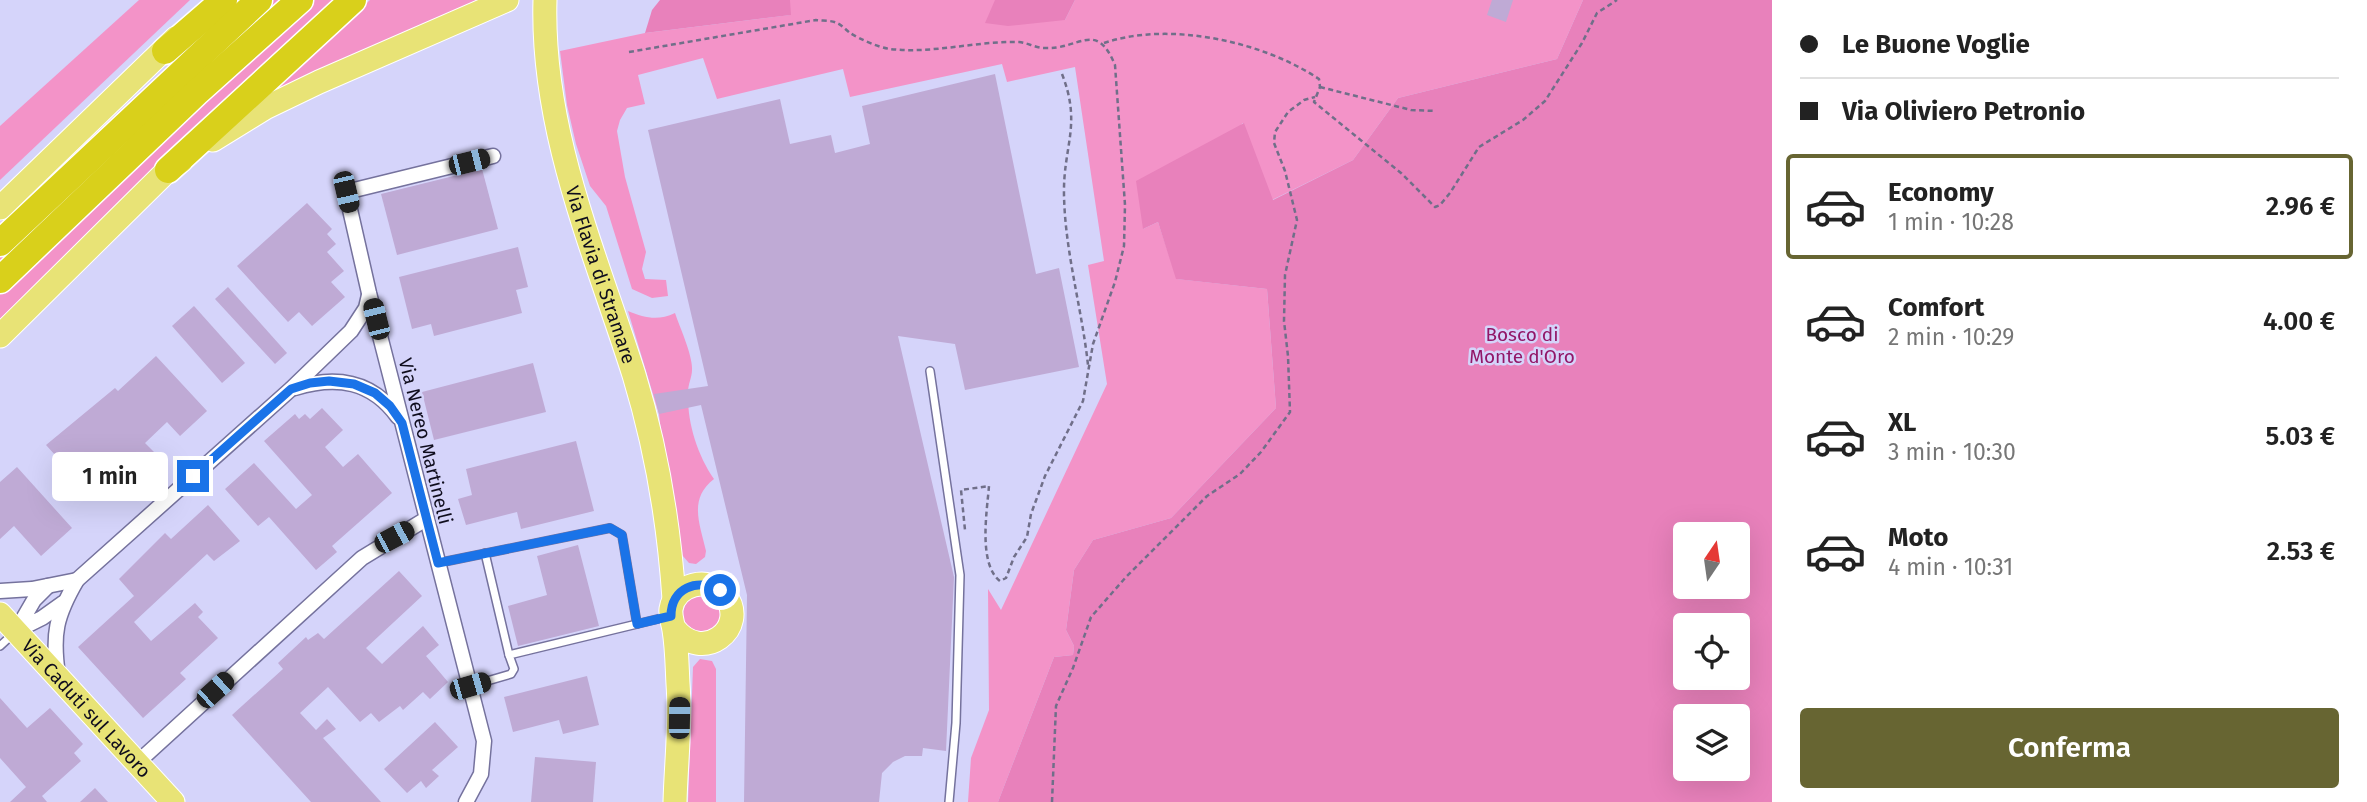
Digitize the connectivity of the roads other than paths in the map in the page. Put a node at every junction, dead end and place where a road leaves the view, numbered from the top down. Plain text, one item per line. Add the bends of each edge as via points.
1 (211, 0) edge
2 (224, 0) edge
3 (259, 0) edge
4 (300, 0) edge
5 (353, 0) edge
6 (508, 0) edge
7 (542, 2) edge
8 (165, 51) junction
9 (494, 156) dead end
10 (168, 170) junction
11 (0, 208) edge
12 (0, 243) edge
13 (0, 280) edge
14 (369, 293) junction
15 (0, 336) edge
16 (930, 371) dead end
17 (291, 389) junction
18 (402, 423) junction
19 (426, 519) junction
20 (671, 547) junction
21 (485, 553) junction
22 (438, 563) junction
23 (77, 580) junction
24 (699, 584) junction
25 (48, 586) junction
26 (0, 591) edge
27 (64, 601) junction
28 (0, 614) edge
29 (673, 614) junction
30 (637, 624) junction
31 (8, 638) edge
32 (698, 645) junction
33 (509, 656) junction
34 (58, 677) junction
35 (678, 684) junction
36 (470, 686) junction
37 (137, 763) junction
38 (173, 802) edge
39 (466, 802) edge
40 (675, 802) edge
41 (949, 802) edge

1 - 8 main road
2 - 8 highway
3 - 12 highway
4 - 13 highway
5 - 10 highway
6 - 10 main road via 265,107
7 - 20 main road, Via Flavia di Stramare via 557,135 635,377
8 - 11 main road
9 - 14 street, Via Nereo Martinelli via 346,192
10 - 15 main road
14 - 17 street via 360,320
14 - 18 street, Via Nereo Martinelli
16 - 41 lane via 960,575
17 - 18 street via 329,381 354,384 375,393
17 - 23 street
18 - 19 street, Via Nereo Martinelli
19 - 22 street, Via Nereo Martinelli
19 - 37 street via 362,558
20 - 24 main road, Via Flavia di Stramare via 684,570
20 - 29 main road, Via Flavia di Stramare
21 - 22 lane
21 - 30 lane via 610,528 622,535
21 - 33 lane
22 - 36 street, Via Nereo Martinelli
23 - 25 street
23 - 27 street
24 - 29 main road via 681,591
24 - 32 main road, Via Flavia di Stramare via 720,590 732,615 725,634
25 - 26 street
25 - 31 street
27 - 31 street
27 - 34 street via 54,647
28 - 31 main road, Via Caduti sul Lavoro
29 - 30 lane
29 - 32 main road via 688,642
29 - 35 main road, Via Flavia di Stramare
30 - 33 lane
31 - 34 main road, Via Caduti sul Lavoro
32 - 35 main road, Via Flavia di Stramare via 685,660
33 - 36 lane via 514,669 511,674
34 - 37 main road, Via Caduti sul Lavoro
35 - 40 main road, Via Flavia di Stramare
36 - 39 street, Via Nereo Martinelli via 484,755 481,774
37 - 38 main road, Via Caduti sul Lavoro

